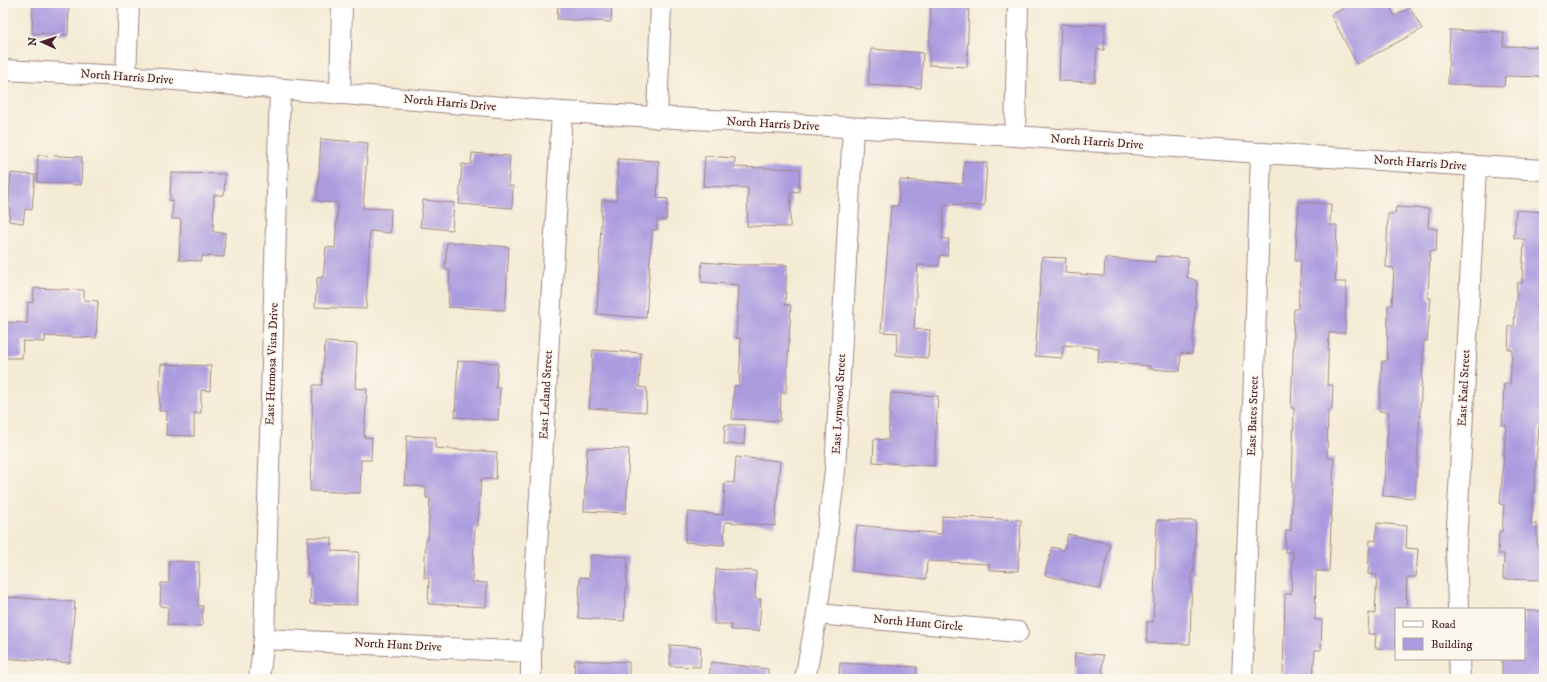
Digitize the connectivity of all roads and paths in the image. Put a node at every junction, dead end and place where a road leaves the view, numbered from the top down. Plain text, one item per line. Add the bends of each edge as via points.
1 (129, 3) edge
2 (342, 3) edge
3 (661, 3) edge
4 (1018, 3) edge
5 (3, 70) edge
6 (126, 76) junction
7 (280, 90) junction
8 (340, 94) junction
9 (562, 112) junction
10 (657, 118) junction
11 (853, 128) junction
12 (1014, 136) junction
13 (1261, 153) junction
14 (1476, 167) junction
15 (1544, 170) edge
16 (1458, 608) edge
17 (818, 614) junction
18 (1018, 632) dead end
19 (264, 638) junction
20 (531, 652) junction
21 (1459, 660) edge
22 (259, 679) edge
23 (531, 679) edge
24 (805, 679) edge
25 (1242, 679) edge
26 (1460, 679) edge

1 - 6 street
2 - 8 street
3 - 10 street
4 - 12 street
5 - 6 street, North Harris Drive
6 - 7 street, North Harris Drive
7 - 8 street, North Harris Drive
7 - 19 street, East Hermosa Vista Drive
8 - 9 street, North Harris Drive
9 - 10 street, North Harris Drive
9 - 20 street, East Leland Street
10 - 11 street, North Harris Drive
11 - 12 street, North Harris Drive
11 - 17 street, East Lynwood Street via 835,471
12 - 13 street, North Harris Drive
13 - 14 street, North Harris Drive
13 - 25 street, East Bates Street
14 - 15 street, North Harris Drive
14 - 16 street, East Kael Street via 1456,546
17 - 18 street, North Hunt Circle
17 - 24 street, East Lynwood Street
19 - 20 street, North Hunt Drive
19 - 22 street, East Hermosa Vista Drive
20 - 23 street, East Leland Street
21 - 26 street

